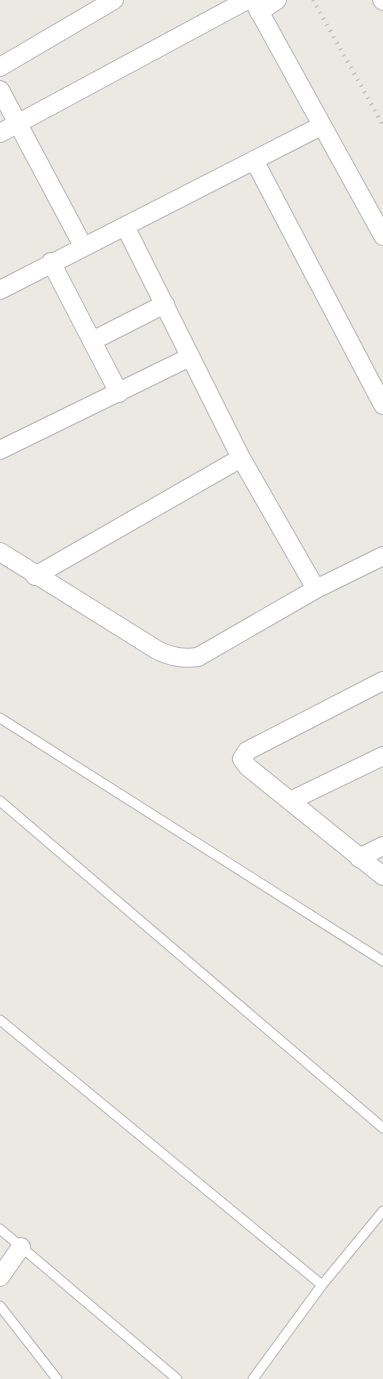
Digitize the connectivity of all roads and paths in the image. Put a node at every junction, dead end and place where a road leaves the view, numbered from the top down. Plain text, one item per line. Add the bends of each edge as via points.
1 (114, 0) edge
2 (247, 0) edge
3 (277, 0) edge
4 (256, 6) edge
5 (0, 67) edge
6 (0, 90) edge
7 (17, 124) junction
8 (321, 126) junction
9 (0, 133) edge
10 (254, 160) junction
11 (125, 226) junction
12 (383, 236) edge
13 (83, 246) junction
14 (51, 262) junction
15 (0, 290) edge
16 (165, 304) junction
17 (92, 341) junction
18 (190, 357) junction
19 (119, 392) junction
20 (383, 405) edge
21 (0, 450) edge
22 (241, 458) junction
23 (0, 552) edge
24 (383, 556) edge
25 (35, 576) junction
26 (316, 589) junction
27 (383, 681) edge
28 (0, 718) edge
29 (383, 756) edge
30 (0, 801) edge
31 (290, 801) junction
32 (383, 846) edge
33 (359, 858) junction
34 (383, 876) edge
35 (383, 961) edge
36 (0, 1020) edge
37 (383, 1128) edge
38 (383, 1211) edge
39 (0, 1229) edge
40 (21, 1248) junction
41 (0, 1277) edge
42 (322, 1285) junction
43 (0, 1306) edge
44 (57, 1379) edge
45 (177, 1379) edge
46 (253, 1379) edge

1 - 5 street
2 - 7 street
3 - 4 street
4 - 8 street
6 - 7 street
7 - 9 street
7 - 13 street
8 - 10 street
8 - 12 street
10 - 11 street
10 - 20 street
11 - 13 street
11 - 16 street
13 - 14 street
14 - 15 street
14 - 17 street
16 - 17 street
16 - 18 street
17 - 19 street
18 - 19 street
18 - 22 street
19 - 21 street
22 - 25 street
22 - 26 street
23 - 25 street
24 - 26 street
25 - 26 street via 157,650 184,659 198,657
27 - 31 street via 244,754 242,759 248,767
28 - 35 lane
29 - 31 street
30 - 37 lane
31 - 33 street
32 - 33 street
33 - 34 street
36 - 42 lane
38 - 42 lane
39 - 40 lane
40 - 41 street
40 - 45 lane
42 - 46 lane
43 - 44 lane

